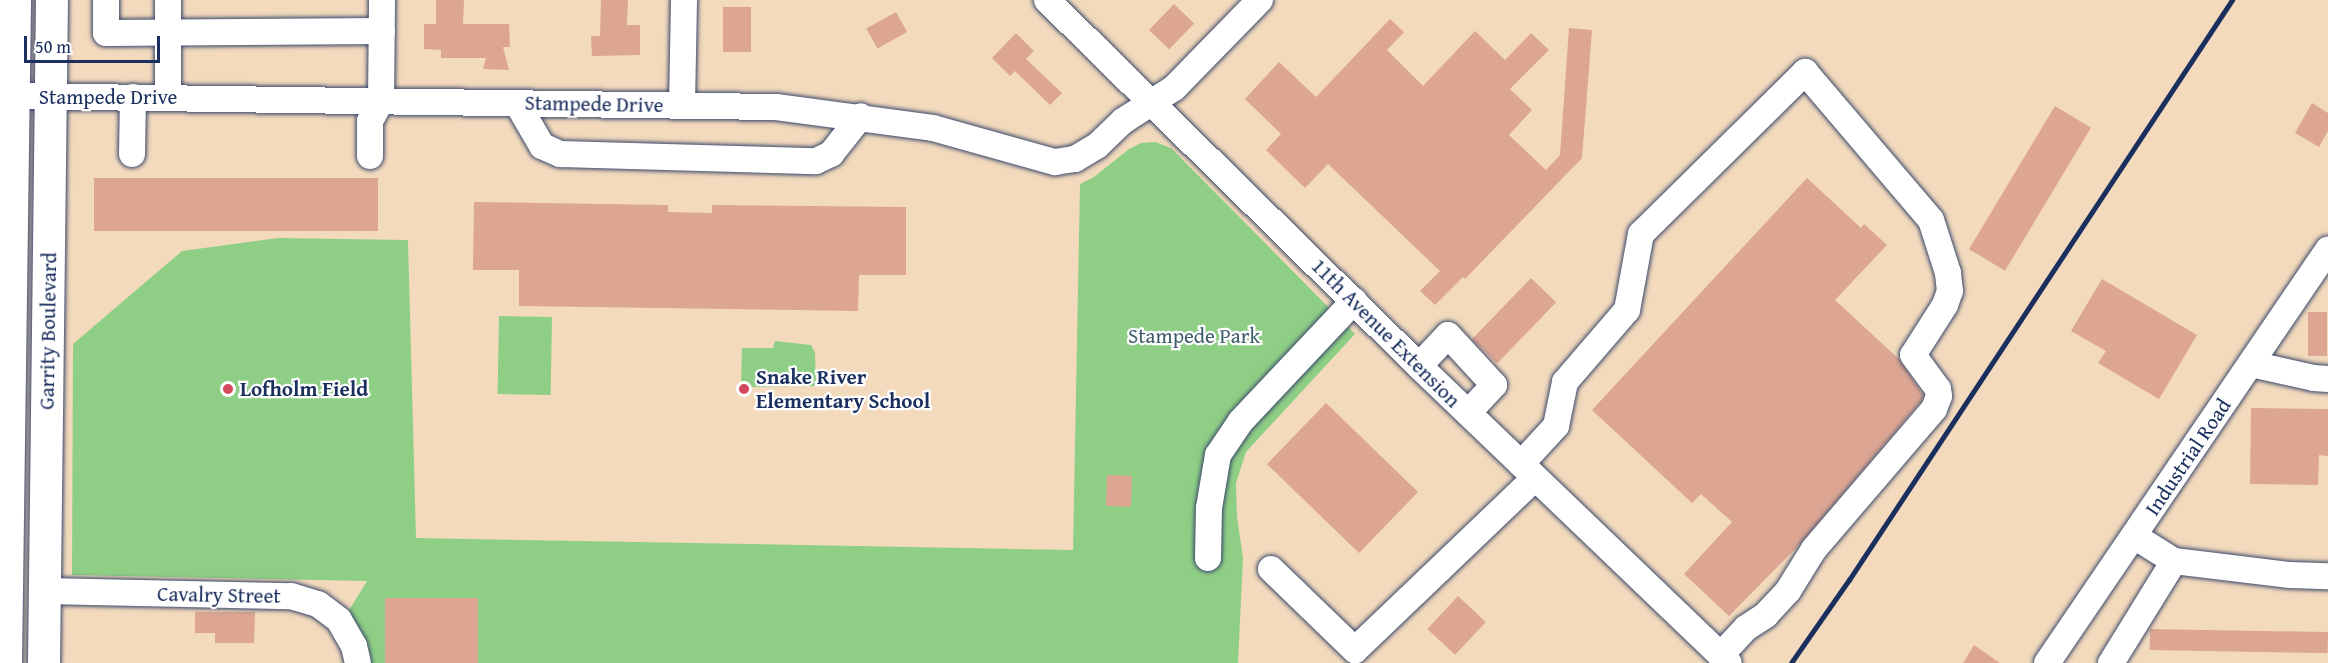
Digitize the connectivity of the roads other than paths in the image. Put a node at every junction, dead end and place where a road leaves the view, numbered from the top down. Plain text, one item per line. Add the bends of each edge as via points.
1 (15, 0) edge
2 (52, 0) edge
3 (106, 0) edge
4 (168, 0) edge
5 (382, 0) edge
6 (684, 0) edge
7 (1047, 0) edge
8 (1260, 0) edge
9 (382, 31) junction
10 (168, 34) junction
11 (14, 96) junction
12 (51, 96) junction
13 (133, 97) junction
14 (168, 97) junction
15 (381, 101) junction
16 (517, 103) junction
17 (1150, 104) junction
18 (682, 105) junction
19 (861, 116) junction
20 (132, 154) dead end
21 (370, 156) dead end
22 (2328, 250) edge
23 (1354, 301) junction
24 (2251, 364) junction
25 (1419, 366) junction
26 (2328, 379) edge
27 (1468, 413) junction
28 (1528, 471) junction
29 (2134, 536) junction
30 (1208, 558) dead end
31 (2174, 561) junction
32 (1271, 569) dead end
33 (2328, 576) edge
34 (3, 591) edge
35 (45, 591) junction
36 (1725, 659) edge
37 (6, 663) edge
38 (44, 663) edge
39 (358, 663) edge
40 (2047, 663) edge
41 (2111, 663) edge

1 - 11 main road, Garrity Boulevard
2 - 12 main road, Garrity Boulevard
3 - 10 street via 106,33
4 - 10 street
5 - 9 street
6 - 18 street
7 - 17 street, 11th Avenue Extension
8 - 17 street, Stampede Drive via 1174,88
9 - 10 street
9 - 15 street
10 - 14 street
11 - 12 street, Stampede Drive
11 - 34 main road, Garrity Boulevard
12 - 13 street, Stampede Drive
12 - 35 main road, Garrity Boulevard
13 - 14 street, Stampede Drive
13 - 20 street
14 - 15 street, Stampede Drive
15 - 16 street, Stampede Drive
15 - 21 street via 370,121
16 - 18 street, Stampede Drive
16 - 19 street via 542,146 560,154 816,161 831,154
17 - 19 street, Stampede Drive via 1122,122 1097,146 1075,159 1055,162 933,128
17 - 23 street, 11th Avenue Extension
18 - 19 street, Stampede Drive via 776,107
22 - 24 street, Industrial Road
23 - 25 street, 11th Avenue Extension
23 - 30 street via 1241,421 1218,455 1209,508
24 - 26 street
24 - 29 street, Industrial Road
25 - 27 street, 11th Avenue Extension
25 - 27 street via 1448,335 1494,385
27 - 28 street, 11th Avenue Extension
28 - 32 street via 1355,650
28 - 36 street, 11th Avenue Extension
28 - 36 street via 1556,426 1565,382 1627,309 1641,234 1805,72 1931,220 1950,291 1912,355 1938,389 1939,396 1934,409 1814,549 1788,591 1766,615 1746,628
29 - 31 street
29 - 40 street, Industrial Road
31 - 33 street
31 - 41 street
34 - 35 main road
34 - 37 main road, Garrity Boulevard
35 - 38 main road, Garrity Boulevard
35 - 39 street, Cavalry Street via 291,596 318,604 339,620 354,646

